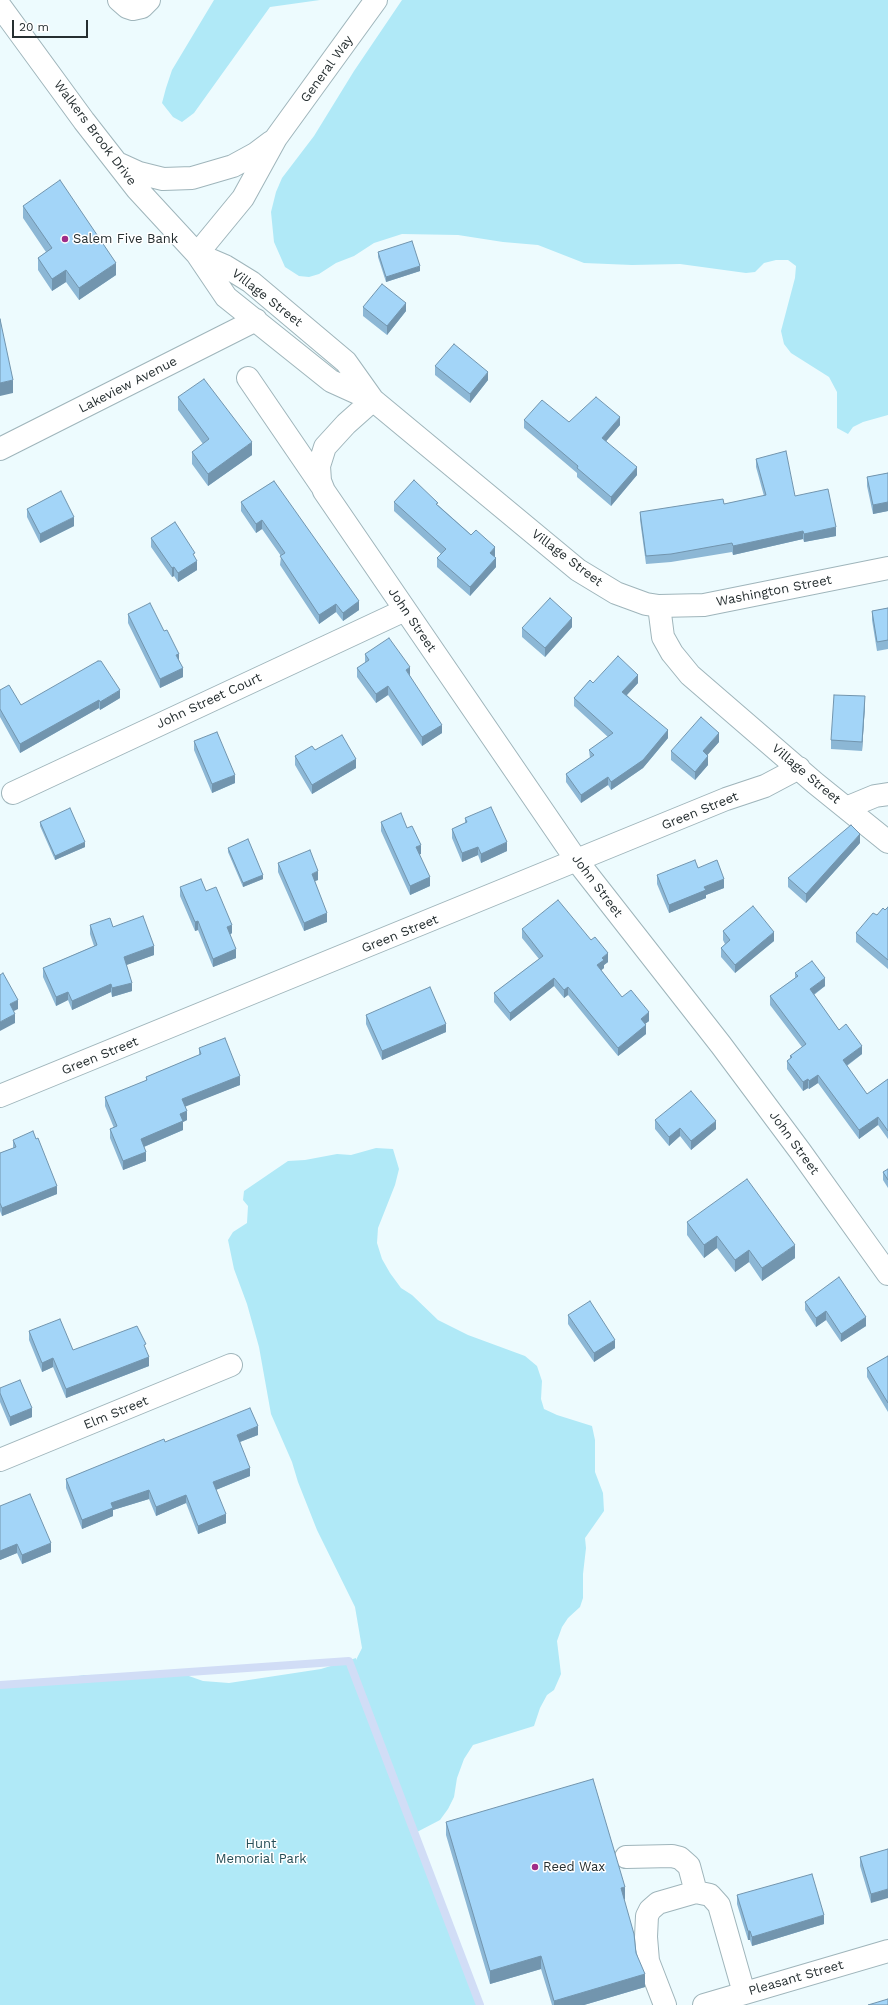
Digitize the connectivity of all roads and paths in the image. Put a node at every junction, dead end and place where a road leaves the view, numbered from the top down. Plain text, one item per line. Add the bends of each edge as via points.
1 (119, 0) edge
2 (149, 0) edge
3 (376, 0) edge
4 (0, 6) edge
5 (276, 138) junction
6 (116, 162) junction
7 (197, 254) junction
8 (256, 320) junction
9 (248, 378) dead end
10 (373, 400) junction
11 (0, 449) edge
12 (322, 486) junction
13 (888, 568) edge
14 (659, 606) junction
15 (404, 610) junction
16 (799, 768) junction
17 (13, 793) dead end
18 (888, 794) edge
19 (846, 808) junction
20 (888, 842) edge
21 (578, 861) junction
22 (0, 1096) edge
23 (888, 1274) edge
24 (231, 1365) dead end
25 (0, 1460) edge
26 (626, 1857) dead end
27 (696, 1892) junction
28 (888, 1951) edge
29 (744, 1993) junction
30 (665, 2005) edge
31 (704, 2005) edge

1 - 2 street via 133,9 142,7
3 - 5 street, General Way
4 - 6 street, Walkers Brook Drive
5 - 6 street, General Way via 233,166 213,174 192,178 163,179 139,173
5 - 7 street, General Way via 242,198
6 - 7 street, Walkers Brook Drive via 159,215
7 - 8 street, Village Street via 226,297
7 - 10 street, Village Street via 225,266 251,282 346,362
8 - 10 street, Village Street via 331,381
8 - 11 street, Lakeview Avenue
9 - 12 street, John Street
10 - 12 street, John Street via 325,446 319,466
10 - 14 street, Village Street via 578,570 616,593
12 - 15 street, John Street
13 - 14 street, Washington Street via 722,602
14 - 16 street, Village Street via 663,637 690,675
15 - 17 street, John Street Court
15 - 21 street, John Street
16 - 19 street, Village Street
16 - 21 street, Green Street via 765,786 726,799
18 - 19 street
19 - 20 street, Village Street
21 - 22 street, Green Street
21 - 23 street, John Street via 721,1045
24 - 25 street, Elm Street
26 - 27 street via 680,1858 689,1866
27 - 29 street via 710,1895 719,1905
27 - 30 street via 658,1904 647,1916 648,1961
28 - 29 street, Pleasant Street
29 - 31 street, Pleasant Street

